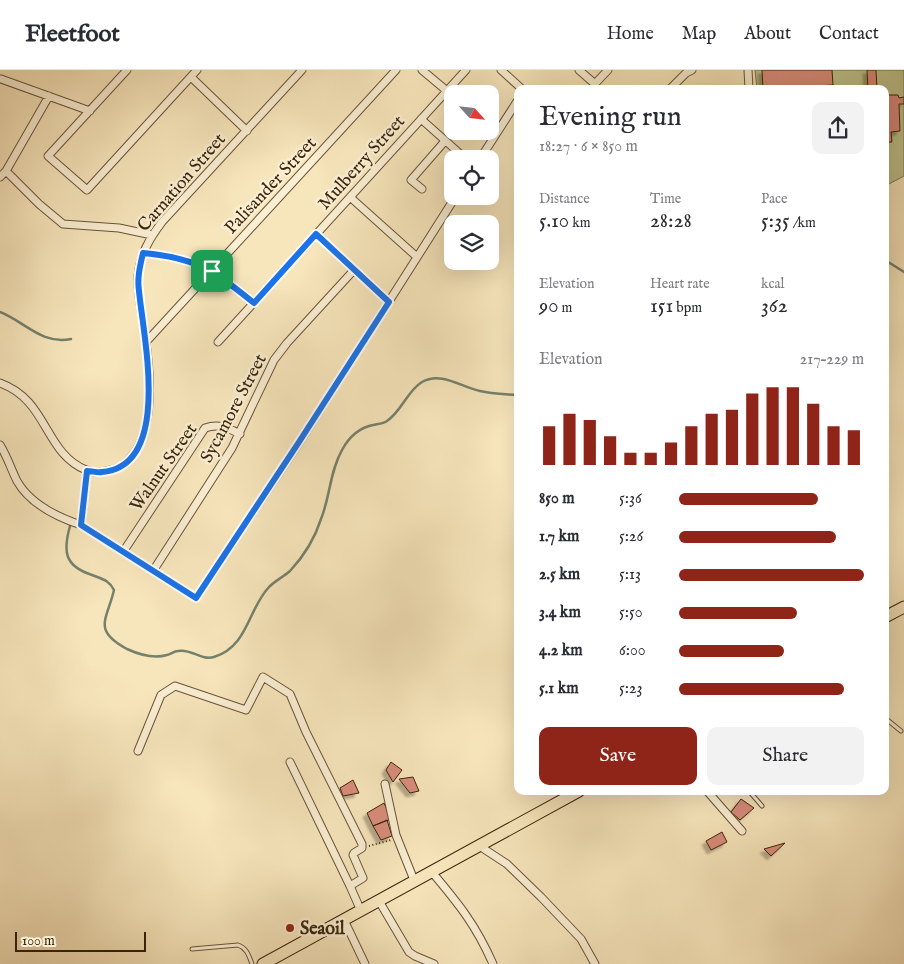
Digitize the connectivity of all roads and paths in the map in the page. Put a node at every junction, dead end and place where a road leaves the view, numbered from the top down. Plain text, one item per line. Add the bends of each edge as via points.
1 (5, 70) edge
2 (128, 70) edge
3 (197, 70) edge
4 (302, 70) edge
5 (396, 70) edge
6 (422, 70) edge
7 (466, 70) edge
8 (502, 70) edge
9 (579, 70) edge
10 (608, 70) edge
11 (692, 70) edge
12 (748, 70) edge
13 (191, 77) junction
14 (1, 80) edge
15 (452, 85) edge
16 (518, 85) edge
17 (592, 85) edge
18 (594, 85) edge
19 (674, 85) edge
20 (749, 85) edge
21 (444, 88) edge
22 (444, 94) edge
23 (49, 96) junction
24 (514, 106) edge
25 (90, 111) junction
26 (421, 119) junction
27 (247, 131) junction
28 (444, 139) edge
29 (445, 140) joint
30 (456, 150) edge
31 (486, 150) edge
32 (6, 171) junction
33 (0, 177) edge
34 (422, 189) dead end
35 (350, 197) junction
36 (450, 205) edge
37 (316, 234) junction
38 (152, 235) junction
39 (143, 253) junction
40 (417, 257) junction
41 (354, 270) junction
42 (212, 271) junction
43 (389, 302) junction
44 (254, 303) junction
45 (146, 342) junction
46 (218, 342) dead end
47 (0, 383) edge
48 (240, 434) junction
49 (0, 445) edge
50 (87, 471) junction
51 (81, 525) junction
52 (123, 552) junction
53 (153, 571) junction
54 (904, 607) edge
55 (889, 616) edge
56 (889, 721) edge
57 (901, 731) dead end
58 (138, 751) dead end
59 (290, 762) dead end
60 (385, 784) dead end
61 (572, 795) edge
62 (710, 795) edge
63 (752, 795) edge
64 (762, 806) dead end
65 (742, 831) dead end
66 (397, 838) junction
67 (478, 846) junction
68 (362, 848) junction
69 (431, 871) junction
70 (414, 880) junction
71 (350, 886) junction
72 (379, 900) junction
73 (361, 911) junction
74 (344, 920) junction
75 (192, 949) dead end
76 (252, 964) edge
77 (263, 964) edge
78 (365, 964) edge
79 (434, 964) edge
80 (493, 964) edge
81 (595, 964) edge

1 - 14 street
2 - 25 street
3 - 13 street
4 - 27 street, Carnation Street
5 - 42 street, Palisander Street
6 - 21 street
7 - 15 street, Mulberry Street
8 - 16 street
9 - 17 street
10 - 18 street
11 - 19 street
12 - 20 street
13 - 25 street via 87,190 48,156
13 - 27 street
14 - 23 street
22 - 26 street, Mulberry Street
23 - 25 street
23 - 32 street
24 - 31 street
26 - 28 street
26 - 35 street, Mulberry Street
27 - 38 street, Carnation Street
29 - 30 street
29 - 34 street via 411,180
32 - 33 street
32 - 38 street via 63,224 119,228
35 - 37 street, Mulberry Street
35 - 40 street
36 - 40 street
37 - 41 street
37 - 44 street, Mulberry Street
38 - 39 street, Carnation Street
39 - 42 street via 181,258
39 - 45 street, Carnation Street via 138,278
40 - 43 street
41 - 43 street
41 - 48 street, Sycamore Street via 274,360
42 - 44 street
42 - 45 street, Palisander Street
43 - 53 street via 196,598
44 - 46 street, Mulberry Street
45 - 50 street, Carnation Street via 149,404 140,444 120,467 102,472
47 - 50 street via 24,395 67,458
48 - 52 street, Walnut Street via 222,426 205,428
48 - 53 street, Sycamore Street
49 - 51 street via 18,483 31,498 55,515
50 - 51 street
51 - 52 street
52 - 53 street
54 - 55 main road
56 - 57 lane
58 - 68 street via 161,695 175,686 246,710 263,677 290,694
59 - 71 street
60 - 66 street
61 - 67 main road
62 - 65 street
63 - 64 lane
66 - 68 path
66 - 70 street
67 - 69 main road
67 - 81 street via 507,864 541,897 581,939
68 - 71 street via 353,855 363,878
69 - 70 main road
69 - 80 street via 474,925
70 - 72 main road
71 - 73 street
72 - 73 main road
72 - 79 street via 409,952
73 - 74 main road
74 - 77 main road
74 - 78 street
75 - 76 lane via 238,945 247,952

